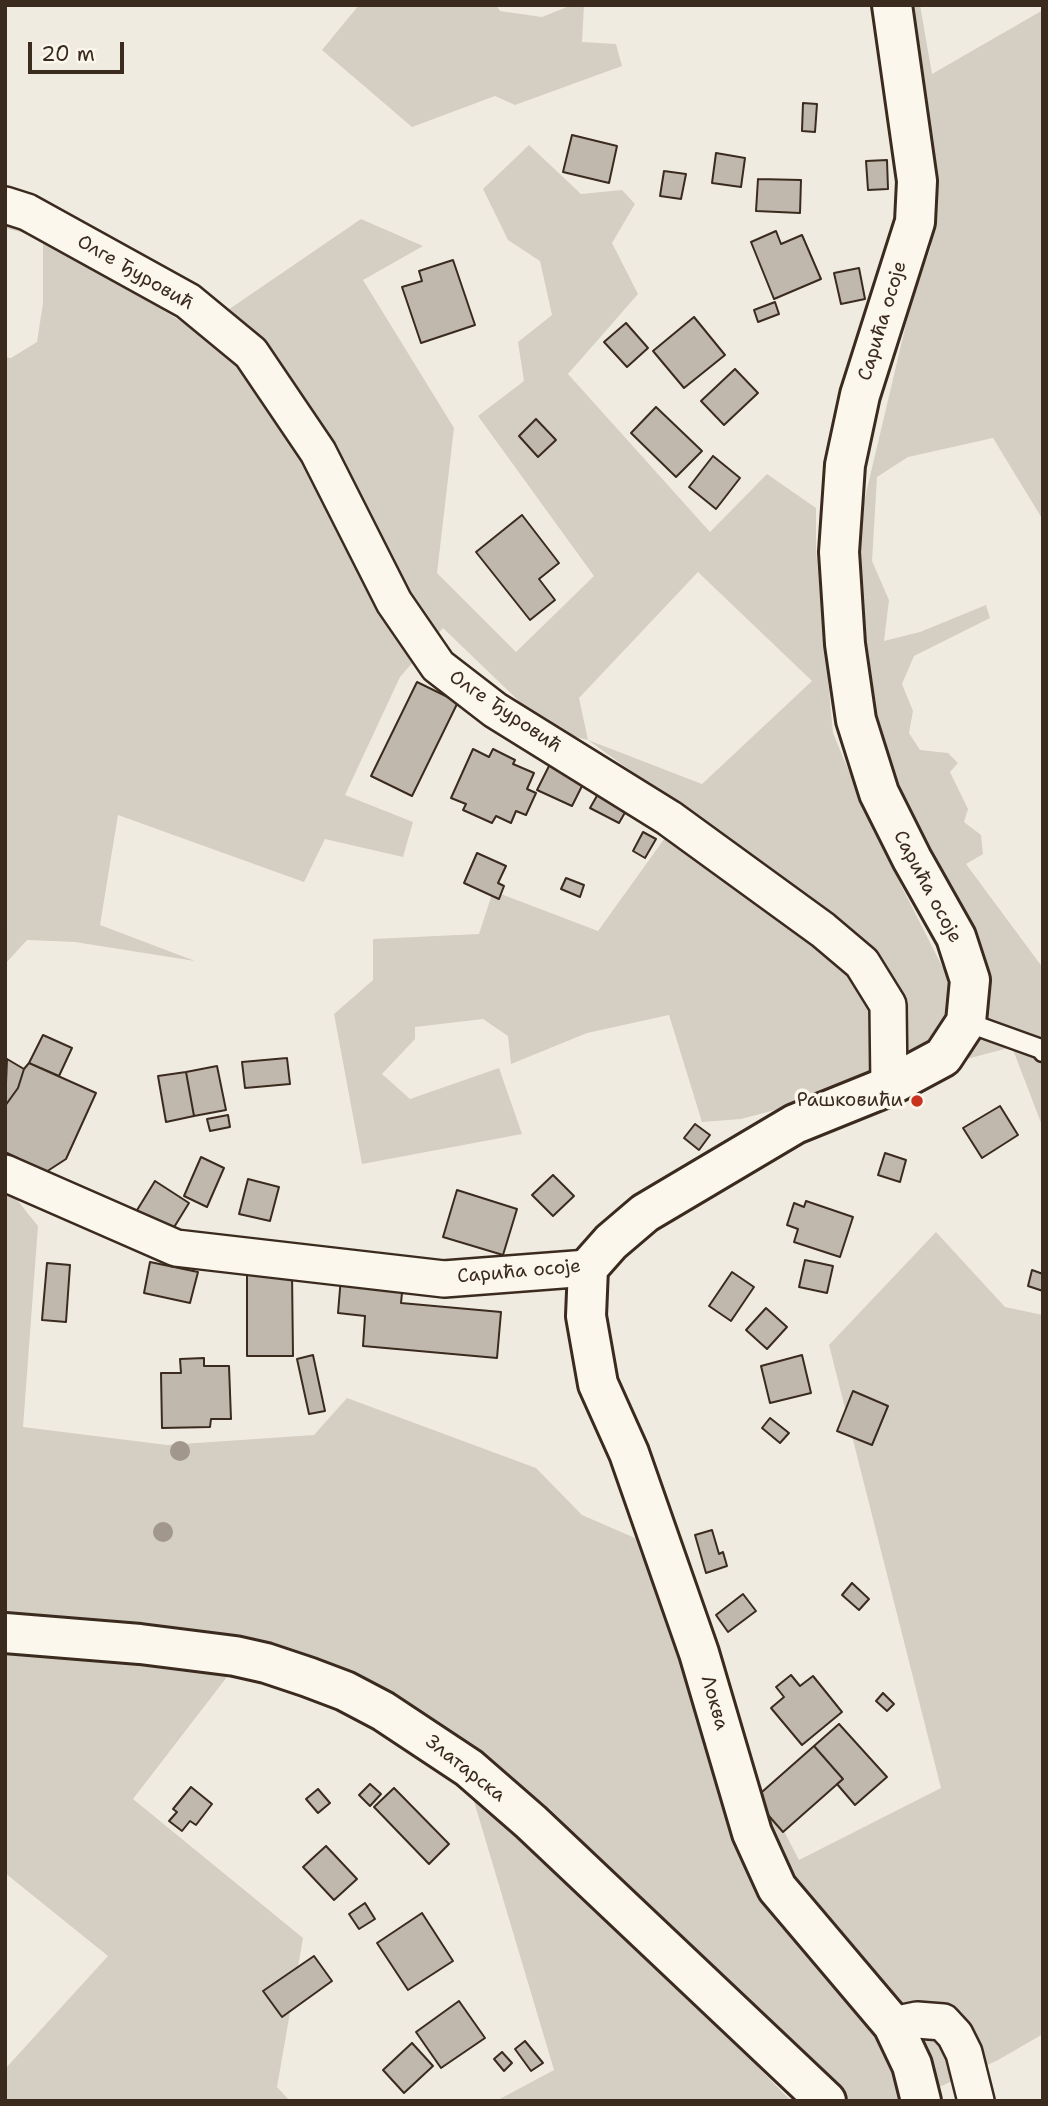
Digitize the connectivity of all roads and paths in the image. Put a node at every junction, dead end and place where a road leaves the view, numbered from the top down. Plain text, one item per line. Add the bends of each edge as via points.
1 (892, 5) edge
2 (5, 205) edge
3 (966, 1022) junction
4 (1043, 1052) edge
5 (889, 1086) junction
6 (5, 1173) edge
7 (588, 1268) junction
8 (5, 1633) edge
9 (893, 2025) junction
10 (826, 2101) edge
11 (921, 2101) edge
12 (976, 2101) edge

1 - 3 street, Сарића осоје via 917,181 915,222 860,396 845,465 839,552 845,644 856,720 879,793 956,937 970,980
2 - 5 street, Олге Ђуровић via 27,212 188,301 251,353 318,452 394,602 438,666 495,710 669,818 823,930 862,964 888,1005
3 - 4 lane
3 - 5 street, Сарића осоје via 943,1057
5 - 7 street, Сарића осоје via 795,1124 667,1200 611,1242
6 - 7 street, Сарића осоје via 176,1248 444,1279
7 - 9 street, Локва via 586,1316 598,1384 629,1453 699,1653 752,1833 777,1888
8 - 10 street, Златарска via 245,1658 345,1691 383,1711 469,1768 521,1813
9 - 11 street, Локва via 912,2065
9 - 12 street via 943,2022 964,2053

